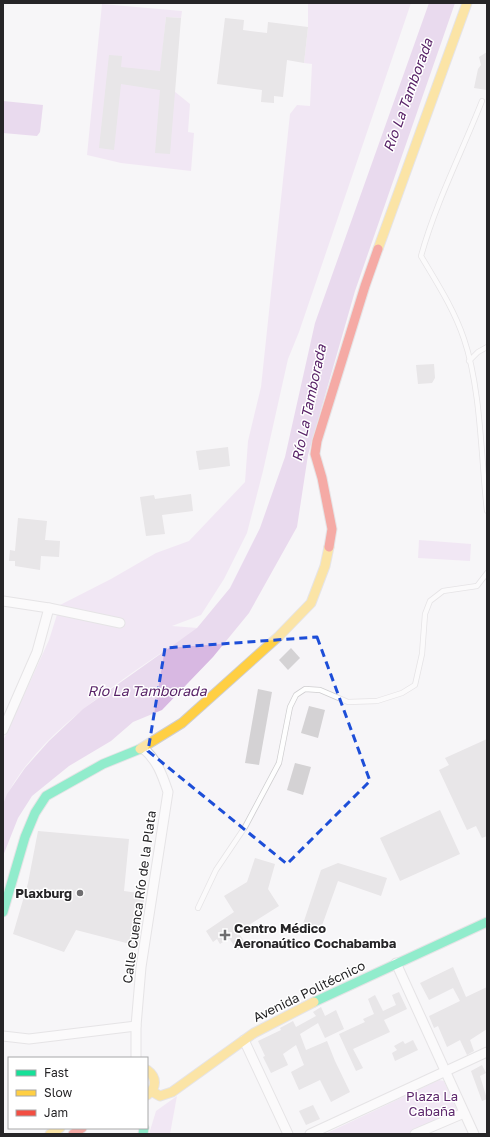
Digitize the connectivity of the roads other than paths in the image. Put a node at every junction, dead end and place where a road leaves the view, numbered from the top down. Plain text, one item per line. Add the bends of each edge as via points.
1 (467, 3) edge
2 (482, 101) dead end
3 (487, 347) edge
4 (469, 362) junction
5 (486, 496) edge
6 (487, 511) edge
7 (487, 573) edge
8 (3, 602) edge
9 (49, 608) junction
10 (120, 623) dead end
11 (3, 730) edge
12 (143, 748) junction
13 (198, 908) dead end
14 (3, 912) edge
15 (487, 922) edge
16 (396, 963) junction
17 (136, 1026) junction
18 (3, 1036) edge
19 (244, 1040) junction
20 (487, 1052) edge
21 (136, 1057) edge
22 (148, 1070) edge
23 (445, 1071) junction
24 (150, 1093) edge
25 (464, 1113) junction
26 (288, 1134) edge
27 (310, 1134) edge
28 (416, 1134) edge
29 (474, 1134) edge

1 - 12 street via 365,286 317,441 316,454 332,529 325,566 311,603 279,636 182,723
2 - 4 lane via 429,227 421,256 446,299 464,340
3 - 4 lane
4 - 5 lane
5 - 6 lane
7 - 13 lane via 477,586 443,591 430,601 425,614 422,654 415,685 402,693 377,701 348,702 320,690 305,689 296,694 290,707 279,763 245,827 216,870
8 - 9 street
9 - 10 street
9 - 11 street via 37,652
12 - 14 street via 103,764 46,796 35,813 25,837
12 - 17 street, Calle Cuenca Río de la Plata via 156,762 168,792 141,967
15 - 16 street, Avenida Politécnico
16 - 19 street, Avenida Politécnico via 323,997
16 - 23 street
17 - 18 street via 30,1039
17 - 21 street, Calle Cuenca Río de la Plata
19 - 24 street, Avenida Politécnico via 172,1092 160,1096
19 - 26 street
20 - 23 street
22 - 24 street via 156,1080
23 - 25 street
23 - 27 street
25 - 28 street
25 - 29 street

